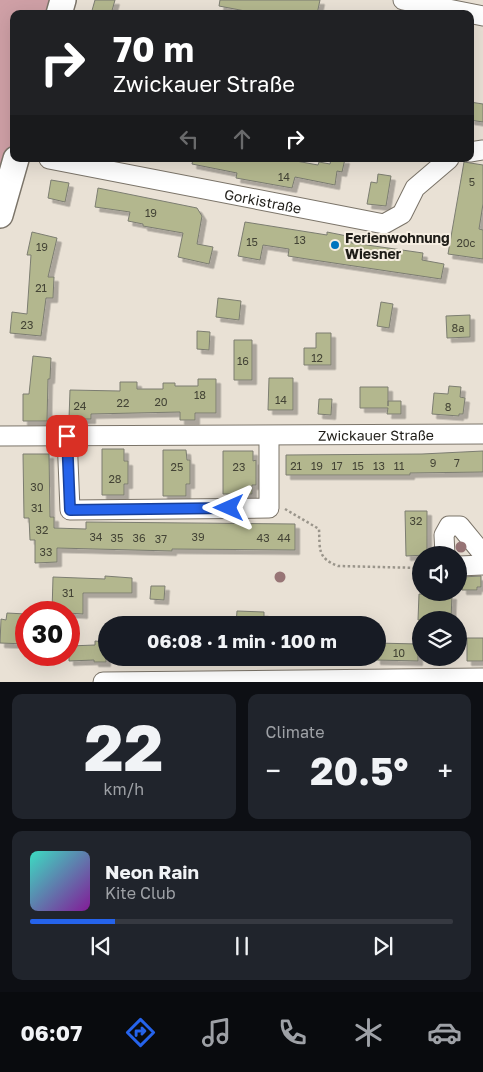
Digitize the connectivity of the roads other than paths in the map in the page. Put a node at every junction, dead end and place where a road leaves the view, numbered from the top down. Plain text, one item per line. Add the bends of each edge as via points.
1 (403, 0) edge
2 (453, 10) edge
3 (15, 162) edge
4 (65, 162) edge
5 (446, 162) edge
6 (0, 215) edge
7 (483, 434) edge
8 (0, 436) edge
9 (67, 436) junction
10 (269, 436) junction
11 (445, 546) edge
12 (483, 554) edge
13 (483, 565) edge
14 (467, 566) edge
15 (483, 678) edge
16 (103, 682) edge

1 - 2 street
3 - 6 main road
4 - 5 street, Gorkistraße via 384,224 402,214 415,188
7 - 10 street, Zwickauer Straße
8 - 9 street, Zwickauer Straße
9 - 10 street, Zwickauer Straße
9 - 10 street via 70,510 269,508
11 - 12 street via 448,526 460,526
13 - 14 street
15 - 16 street

